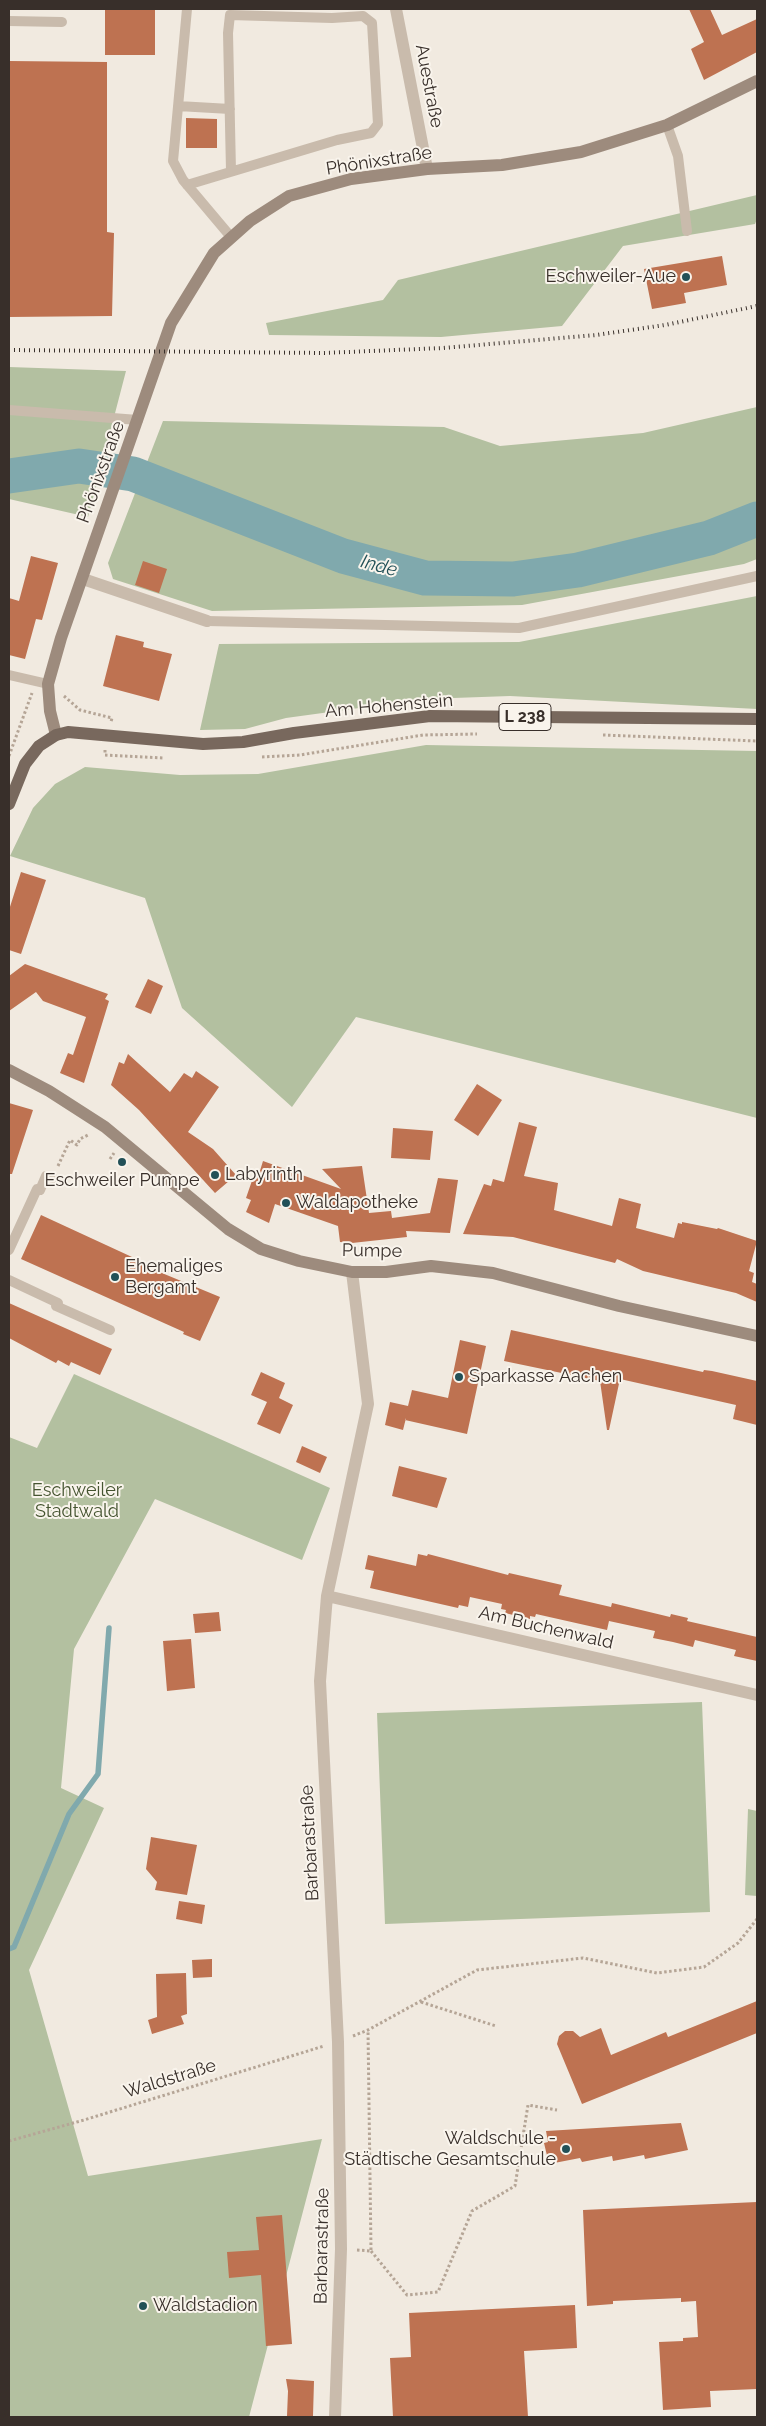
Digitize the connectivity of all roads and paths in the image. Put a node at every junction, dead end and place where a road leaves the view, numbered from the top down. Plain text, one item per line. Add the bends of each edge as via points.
1 (187, 9) edge
2 (396, 9) edge
3 (9, 21) edge
4 (62, 22) dead end
5 (757, 81) edge
6 (178, 106) junction
7 (230, 109) junction
8 (667, 125) junction
9 (427, 170) junction
10 (231, 171) junction
11 (187, 185) junction
12 (687, 231) dead end
13 (231, 237) junction
14 (9, 410) edge
15 (138, 420) junction
16 (757, 576) edge
17 (83, 579) junction
18 (208, 621) joint
19 (9, 675) edge
20 (48, 684) junction
21 (757, 720) edge
22 (56, 735) junction
23 (9, 804) edge
24 (9, 1070) edge
25 (105, 1127) junction
26 (53, 1178) joint
27 (9, 1250) edge
28 (352, 1272) junction
29 (9, 1280) edge
30 (110, 1330) dead end
31 (757, 1336) edge
32 (327, 1596) junction
33 (757, 1695) edge
34 (757, 1919) edge
35 (420, 2001) junction
36 (496, 2026) dead end
37 (368, 2030) junction
38 (338, 2042) junction
39 (557, 2110) dead end
40 (9, 2140) edge
41 (342, 2249) junction
42 (371, 2251) junction
43 (335, 2417) edge

1 - 6 lane
2 - 9 street, Auestraße
3 - 4 lane
5 - 8 main road, Phönixstraße
6 - 7 lane
6 - 11 lane via 173,161
7 - 10 lane
7 - 10 lane via 230,15 363,16 372,23 378,124 371,134 337,140
8 - 9 main road, Phönixstraße via 581,152 502,165
8 - 12 lane via 678,156
9 - 13 main road, Phönixstraße via 351,179 290,196
10 - 11 lane
11 - 13 lane
13 - 15 main road, Phönixstraße via 214,253 171,323
14 - 15 lane
15 - 17 main road, Phönixstraße
16 - 18 lane via 519,628
17 - 18 street
17 - 20 main road, Phönixstraße
19 - 20 lane
20 - 22 main road, Phönixstraße
21 - 22 main road, Am Hohenstein / L 238 via 430,716 243,742 203,744 86,732
22 - 23 main road, L 238 via 39,746 25,764
24 - 25 main road, Pumpe
25 - 26 path via 80,1139 76,1146 70,1140
25 - 28 main road, Pumpe via 228,1228 261,1249
26 - 27 lane via 46,1176 40,1190 37,1189
28 - 31 main road, Pumpe via 386,1272 431,1266 493,1273 619,1306
28 - 32 street, Barbarastraße via 368,1404
29 - 30 lane
32 - 33 street, Am Buchenwald
32 - 38 street, Barbarastraße via 320,1681
34 - 35 path, Waldstraße via 738,1943 704,1967 657,1973 583,1958 477,1970
35 - 36 path
35 - 37 path, Waldstraße
37 - 38 path, Waldstraße
37 - 42 path
38 - 40 path, Waldstraße
38 - 41 street, Barbarastraße
39 - 42 path via 528,2105 515,2186 472,2211 438,2292 407,2295
41 - 42 path
41 - 43 street, Barbarastraße

